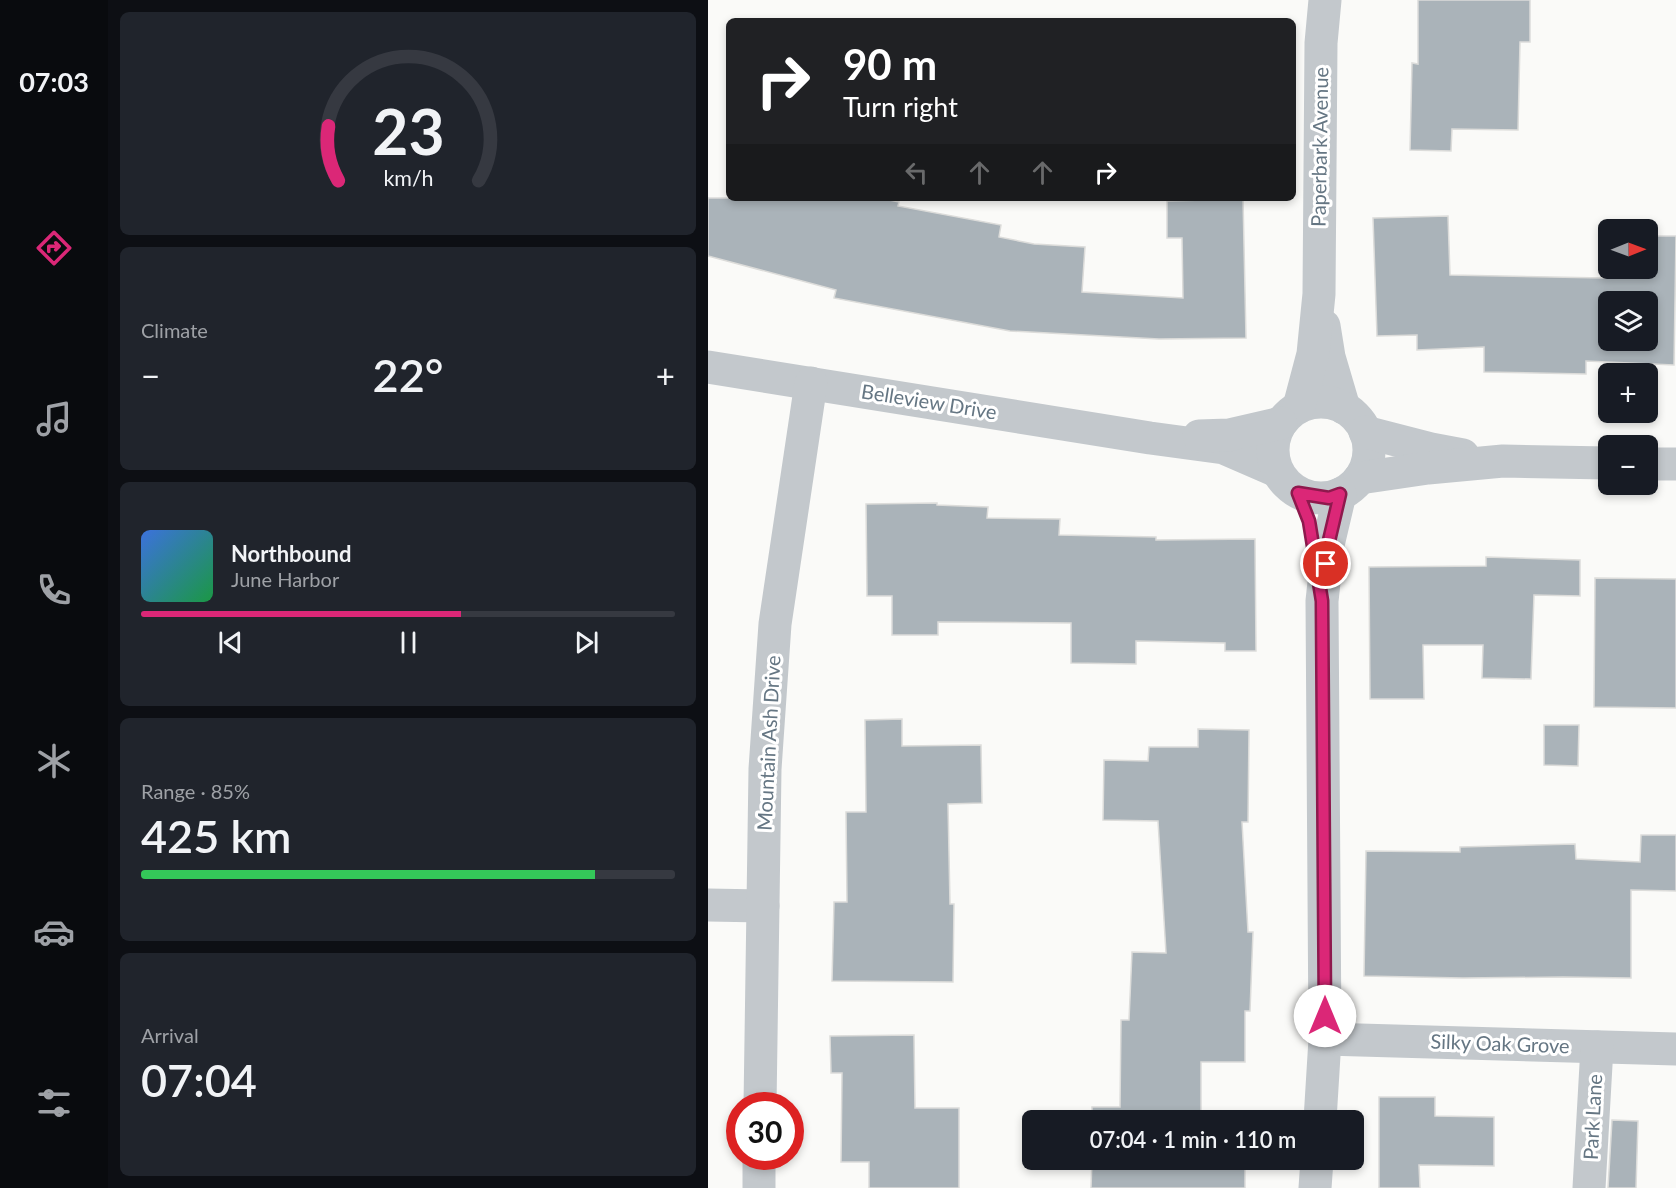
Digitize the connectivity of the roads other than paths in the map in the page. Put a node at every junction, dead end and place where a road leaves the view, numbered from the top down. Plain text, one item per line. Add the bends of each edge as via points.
1 (1325, 0) edge
2 (1319, 294) junction
3 (708, 367) edge
4 (811, 383) junction
5 (1290, 415) junction
6 (1355, 420) junction
7 (1150, 438) junction
8 (1503, 461) junction
9 (1598, 463) edge
10 (1658, 464) edge
11 (1676, 464) edge
12 (1288, 482) junction
13 (1350, 486) junction
14 (1322, 601) junction
15 (708, 905) edge
16 (763, 906) junction
17 (1325, 1039) junction
18 (1597, 1047) junction
19 (1676, 1049) edge
20 (760, 1092) edge
21 (1321, 1110) edge
22 (759, 1170) edge
23 (1317, 1170) edge
24 (759, 1188) edge
25 (1316, 1188) edge
26 (1589, 1188) edge

1 - 2 street, Paperbark Avenue via 1321,43
2 - 5 street, Paperbark Avenue via 1313,354
2 - 6 street, Paperbark Avenue via 1329,357
3 - 4 street, Belleview Drive
4 - 7 street, Belleview Drive
4 - 16 street, Mountain Ash Drive via 775,624 765,769
5 - 6 street via 1311,403 1333,404
5 - 7 street, Belleview Drive via 1229,435
5 - 12 street via 1274,440 1273,458
6 - 8 street via 1431,449
6 - 13 street via 1368,443 1366,467
7 - 12 street, Belleview Drive via 1224,448
8 - 9 street
8 - 13 street via 1428,468
10 - 11 street
12 - 13 street via 1329,498
12 - 14 street via 1309,521
13 - 14 street via 1328,545
14 - 17 street
15 - 16 street
16 - 20 street, Mountain Ash Drive
17 - 18 street, Silky Oak Grove
17 - 21 street
18 - 19 street, Silky Oak Grove
18 - 26 street, Park Lane
22 - 24 street
23 - 25 street

